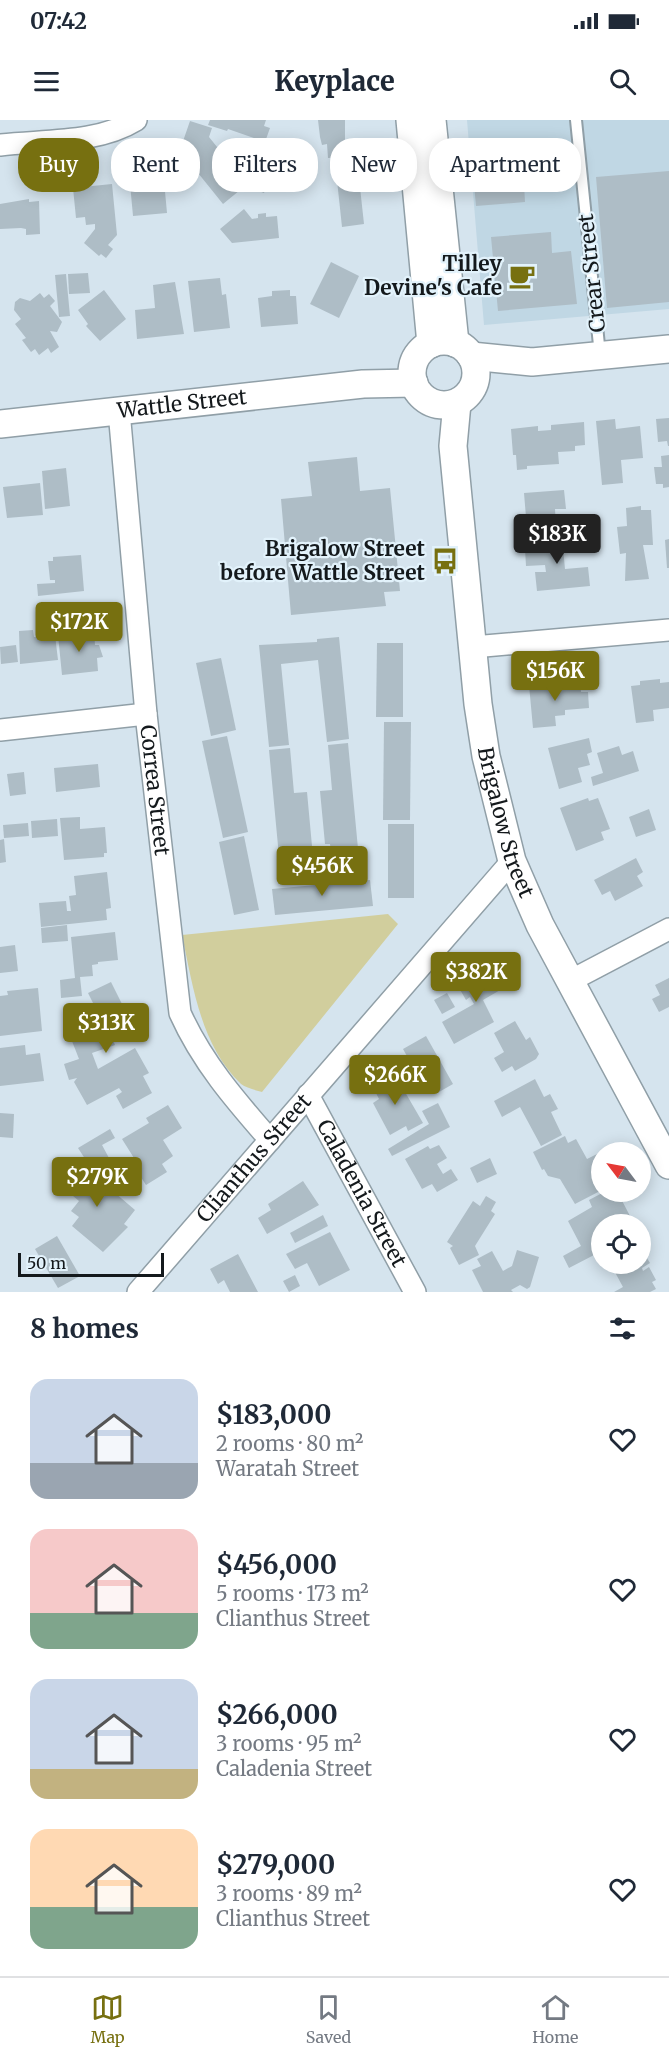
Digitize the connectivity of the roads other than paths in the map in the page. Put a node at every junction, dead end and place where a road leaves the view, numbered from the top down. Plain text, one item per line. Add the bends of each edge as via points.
1 (136, 120) edge
2 (410, 120) edge
3 (432, 120) edge
4 (576, 120) edge
5 (0, 145) edge
6 (669, 349) edge
7 (600, 355) junction
8 (441, 367) junction
9 (119, 411) junction
10 (0, 424) edge
11 (453, 446) junction
12 (669, 630) edge
13 (473, 646) junction
14 (146, 714) junction
15 (0, 730) edge
16 (512, 861) junction
17 (669, 929) edge
18 (570, 981) junction
19 (308, 1095) junction
20 (270, 1140) junction
21 (669, 1165) edge
22 (138, 1292) edge
23 (415, 1292) edge

1 - 5 street via 99,135
2 - 8 street, Brigalow Street
3 - 8 street, Brigalow Street
4 - 7 lane, Crear Street
6 - 7 street, Wattle Street
7 - 8 street, Wattle Street
8 - 9 street, Wattle Street via 363,384
8 - 11 street, Brigalow Street
8 - 11 street, Brigalow Street via 447,405 457,402
9 - 10 street, Wattle Street
9 - 14 street, Correa Street
11 - 13 street, Brigalow Street
12 - 13 street
13 - 16 street, Brigalow Street via 486,756
14 - 15 street
14 - 20 street, Correa Street via 180,1013 208,1065
16 - 18 street, Brigalow Street
16 - 19 street, Clianthus Street
17 - 18 street
18 - 21 street, Brigalow Street
19 - 20 street, Clianthus Street
19 - 23 street, Caladenia Street
20 - 22 street, Clianthus Street

